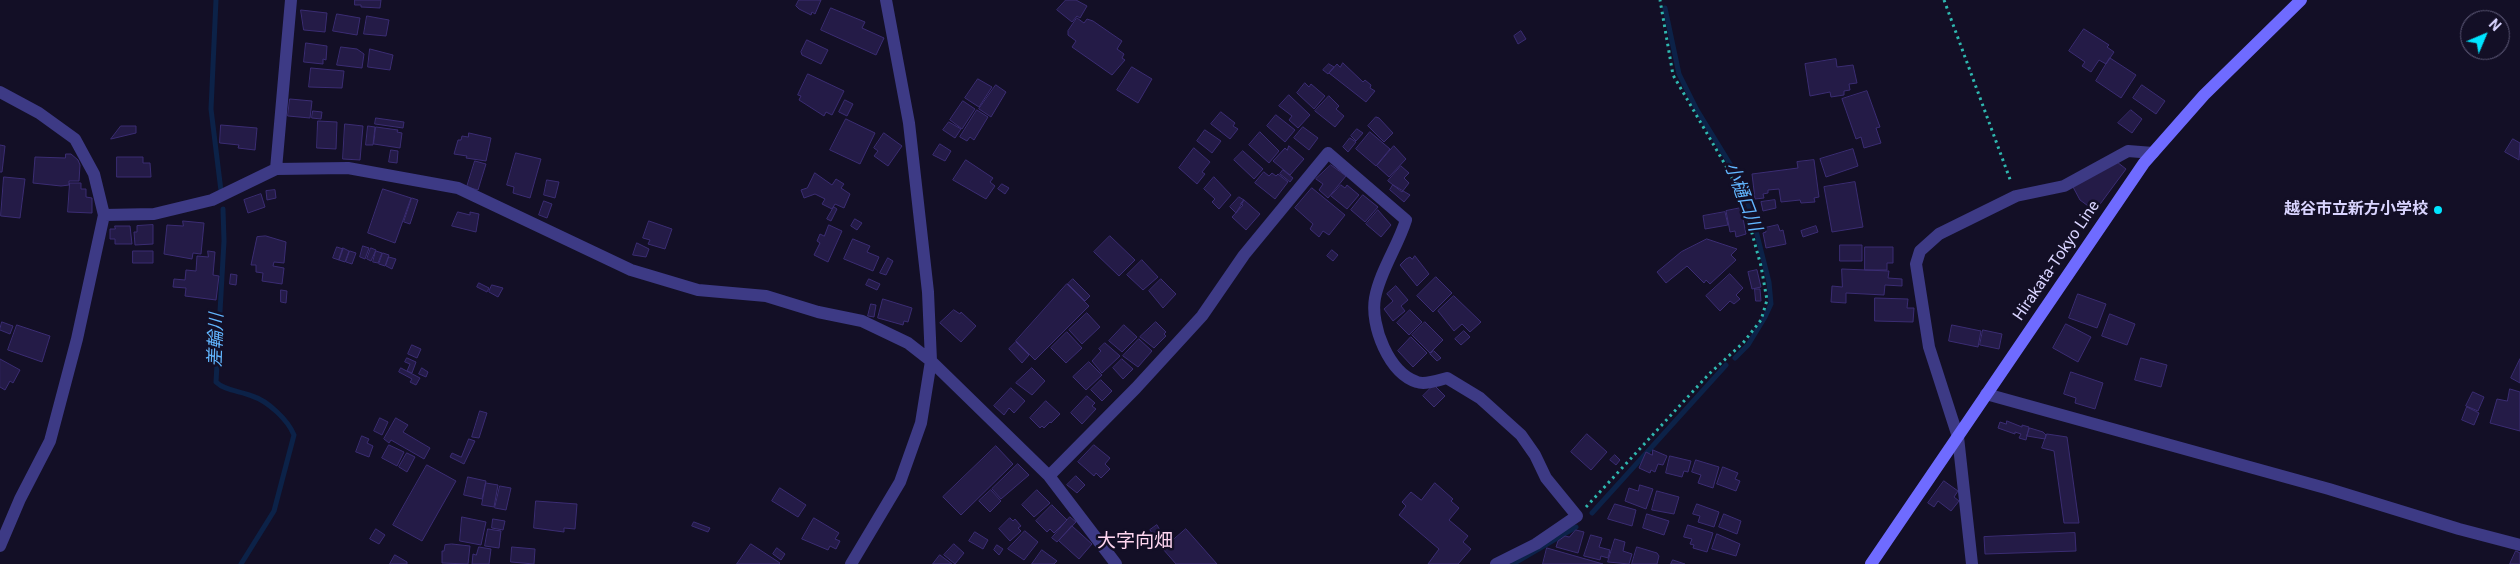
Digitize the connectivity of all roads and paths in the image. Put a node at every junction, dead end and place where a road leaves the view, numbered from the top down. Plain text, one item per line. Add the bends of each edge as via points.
1 (291, 0) edge
2 (886, 0) edge
3 (1660, 0) edge
4 (1944, 0) edge
5 (2301, 0) edge
6 (0, 92) edge
7 (2153, 153) junction
8 (276, 169) junction
9 (2016, 196) junction
10 (104, 215) junction
11 (931, 361) junction
12 (1986, 394) junction
13 (1958, 437) junction
14 (1048, 476) junction
15 (1577, 516) junction
16 (2520, 545) edge
17 (0, 546) edge
18 (851, 564) edge
19 (1116, 564) edge
20 (1496, 564) edge
21 (1871, 564) edge
22 (1972, 564) edge

1 - 8 street
2 - 11 street via 909,123 928,292
3 - 15 path via 1673,75 1730,173 1747,215 1761,266 1766,300 1761,320 1743,343 1709,374
4 - 9 path
5 - 7 main road, Hirakata-Tokyo Line via 2204,95
6 - 10 street via 39,113 75,139 94,174
7 - 9 street via 2128,151 2064,186
7 - 12 main road, Hirakata-Tokyo Line
8 - 10 street via 212,200 154,214
8 - 11 street via 348,168 458,188 631,270 698,290 766,296 862,321 908,343
9 - 13 street via 1939,234 1920,251 1916,264 1929,347
10 - 17 street via 77,339 50,441 20,498
11 - 14 street
11 - 18 street via 921,423 900,482
12 - 13 main road, Hirakata-Tokyo Line
12 - 16 street
13 - 21 main road, Hirakata-Tokyo Line
13 - 22 street
14 - 15 street via 1202,316 1244,256 1328,153 1406,220 1375,299 1376,326 1392,361 1404,375 1419,383 1447,378 1480,398 1521,434 1546,478
14 - 19 street
15 - 20 street via 1536,544

